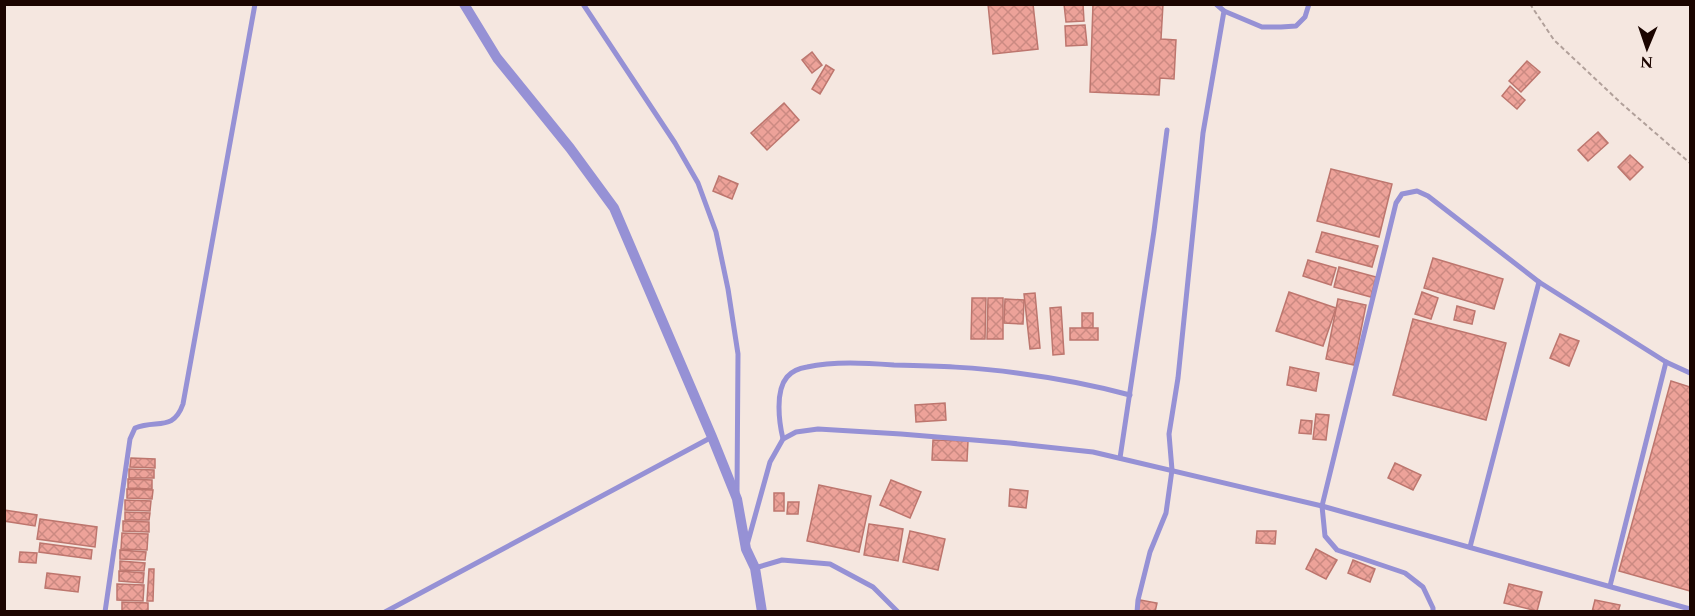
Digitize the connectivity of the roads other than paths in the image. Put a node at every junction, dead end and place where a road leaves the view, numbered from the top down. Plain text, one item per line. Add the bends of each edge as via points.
1 (255, 4) edge
2 (464, 4) edge
3 (583, 4) edge
4 (1216, 4) edge
5 (1309, 4) edge
6 (1224, 10) junction
7 (1167, 130) dead end
8 (1539, 282) junction
9 (1666, 362) junction
10 (1690, 373) edge
11 (1130, 395) junction
12 (712, 437) junction
13 (783, 439) junction
14 (1120, 458) junction
15 (1172, 470) junction
16 (736, 499) junction
17 (1322, 506) junction
18 (1470, 547) junction
19 (746, 549) junction
20 (755, 568) junction
21 (1610, 586) junction
22 (1690, 609) edge
23 (105, 612) edge
24 (385, 612) edge
25 (762, 612) edge
26 (898, 612) edge
27 (1137, 612) edge
28 (1433, 612) edge

1 - 23 lane via 183,404 179,416 170,422 135,428 130,439
2 - 12 street via 497,58 614,208
3 - 16 lane via 698,183 716,232 738,354
4 - 6 lane
5 - 6 lane via 1305,17 1296,26 1262,27
6 - 15 lane via 1203,133 1178,378 1168,434
7 - 11 lane
8 - 9 lane
8 - 17 lane via 1428,196 1417,191 1402,194 1396,203
8 - 18 lane
9 - 10 lane
9 - 21 lane
11 - 13 lane via 980,369 871,364 809,366 786,377 781,390
11 - 14 lane
12 - 16 street
12 - 24 lane
13 - 14 lane via 796,432 818,429 1010,442
13 - 19 lane via 770,462
14 - 15 lane
15 - 17 lane
15 - 27 lane via 1166,513 1150,552
16 - 19 street
17 - 18 lane
17 - 28 lane via 1325,536 1337,550 1405,573 1423,587
18 - 21 lane
19 - 20 street
20 - 25 street
20 - 26 lane via 782,560 830,564 873,587
21 - 22 lane

